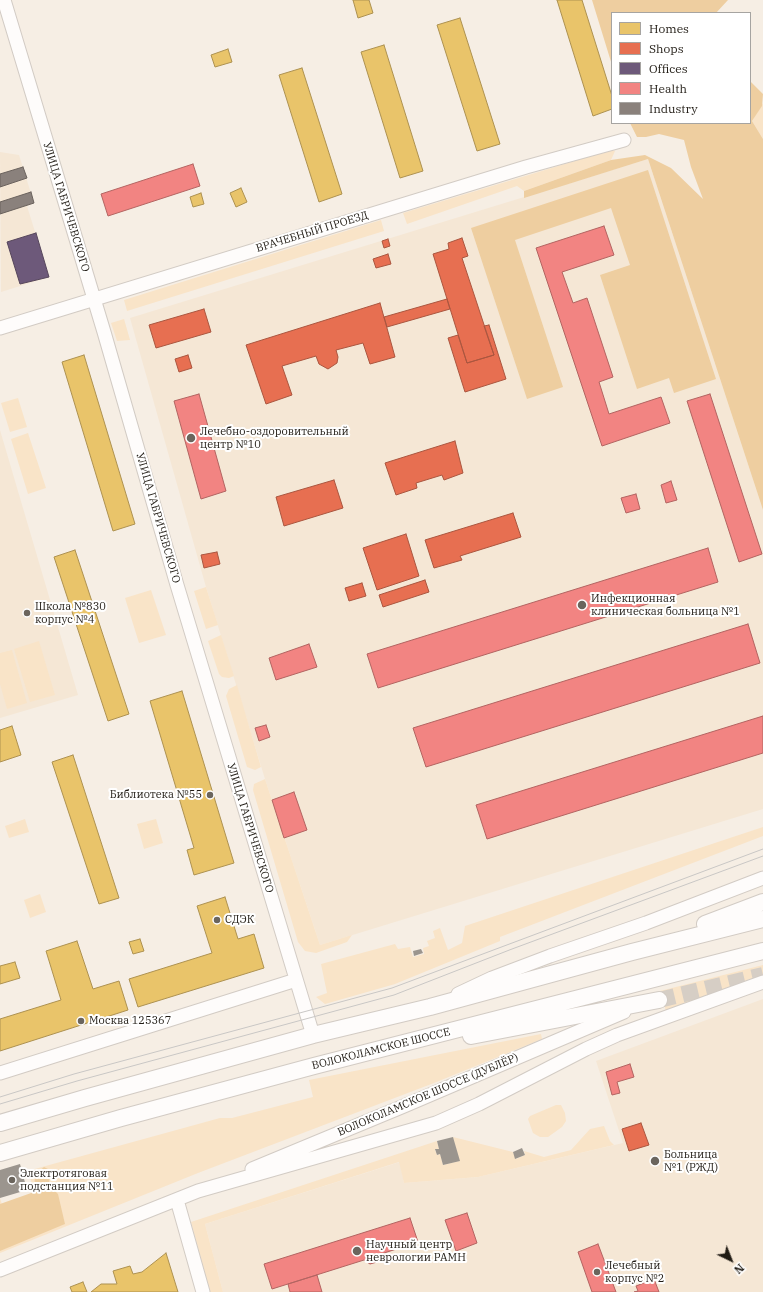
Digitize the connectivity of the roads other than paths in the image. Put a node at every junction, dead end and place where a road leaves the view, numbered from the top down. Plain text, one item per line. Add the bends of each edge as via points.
1 (4, 0) edge
2 (624, 140) dead end
3 (94, 298) junction
4 (0, 328) edge
5 (763, 878) edge
6 (763, 902) edge
7 (763, 919) edge
8 (763, 951) edge
9 (632, 952) junction
10 (296, 980) junction
11 (763, 982) edge
12 (659, 1000) joint
13 (430, 1007) junction
14 (313, 1035) junction
15 (314, 1066) junction
16 (0, 1073) edge
17 (0, 1124) edge
18 (0, 1153) edge
19 (198, 1191) junction
20 (177, 1200) junction
21 (0, 1270) edge
22 (203, 1292) edge

1 - 3 street, УЛИЦА ГАБРИЧЕВСКОГО
2 - 3 street, ВРАЧЕБНЫЙ ПРОЕЗД via 526,167
3 - 4 street, ВРАЧЕБНЫЙ ПРОЕЗД
3 - 10 street, УЛИЦА ГАБРИЧЕВСКОГО
5 - 13 street via 492,978
6 - 9 main road
7 - 9 main road
8 - 15 main road, ВОЛОКОЛАМСКОЕ ШОССЕ
9 - 13 main road
10 - 14 street, УЛИЦА ГАБРИЧЕВСКОГО
10 - 16 street
11 - 19 street via 617,1035 479,1104 436,1122
12 - 15 main road
12 - 19 street, ВОЛОКОЛАМСКОЕ ШОССЕ (ДУБЛЁР) via 590,1025 398,1109
13 - 14 main road
14 - 17 main road
15 - 18 main road, ВОЛОКОЛАМСКОЕ ШОССЕ
19 - 20 street
20 - 21 street
20 - 22 street

